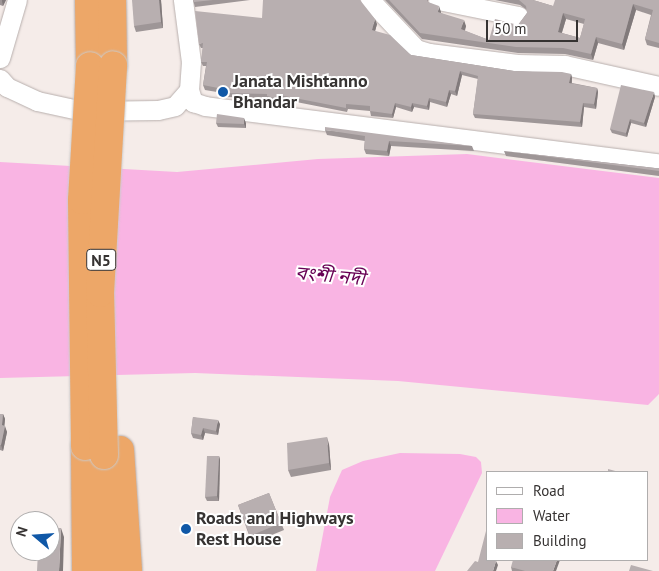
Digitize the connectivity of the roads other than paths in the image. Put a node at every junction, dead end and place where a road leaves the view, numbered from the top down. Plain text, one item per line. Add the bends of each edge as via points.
1 (17, 0) edge
2 (90, 0) edge
3 (112, 0) edge
4 (129, 0) edge
5 (183, 0) edge
6 (370, 0) edge
7 (438, 0) edge
8 (518, 16) dead end
9 (0, 58) edge
10 (111, 66) junction
11 (0, 79) edge
12 (659, 86) edge
13 (189, 90) junction
14 (659, 163) edge
15 (103, 450) junction
16 (86, 571) edge
17 (105, 571) edge
18 (128, 571) edge

1 - 9 street
2 - 10 highway, N5
3 - 10 highway, N5
4 - 10 highway
5 - 13 street via 191,62
6 - 12 street via 416,49 517,64 565,65
7 - 8 street
10 - 15 highway via 120,226
10 - 15 highway, N5, bridge via 82,200
11 - 13 street via 7,87 37,101 83,111 158,110 175,106
13 - 14 street via 193,102 205,106
15 - 16 highway, N5
15 - 17 highway, N5
15 - 18 highway, N5

